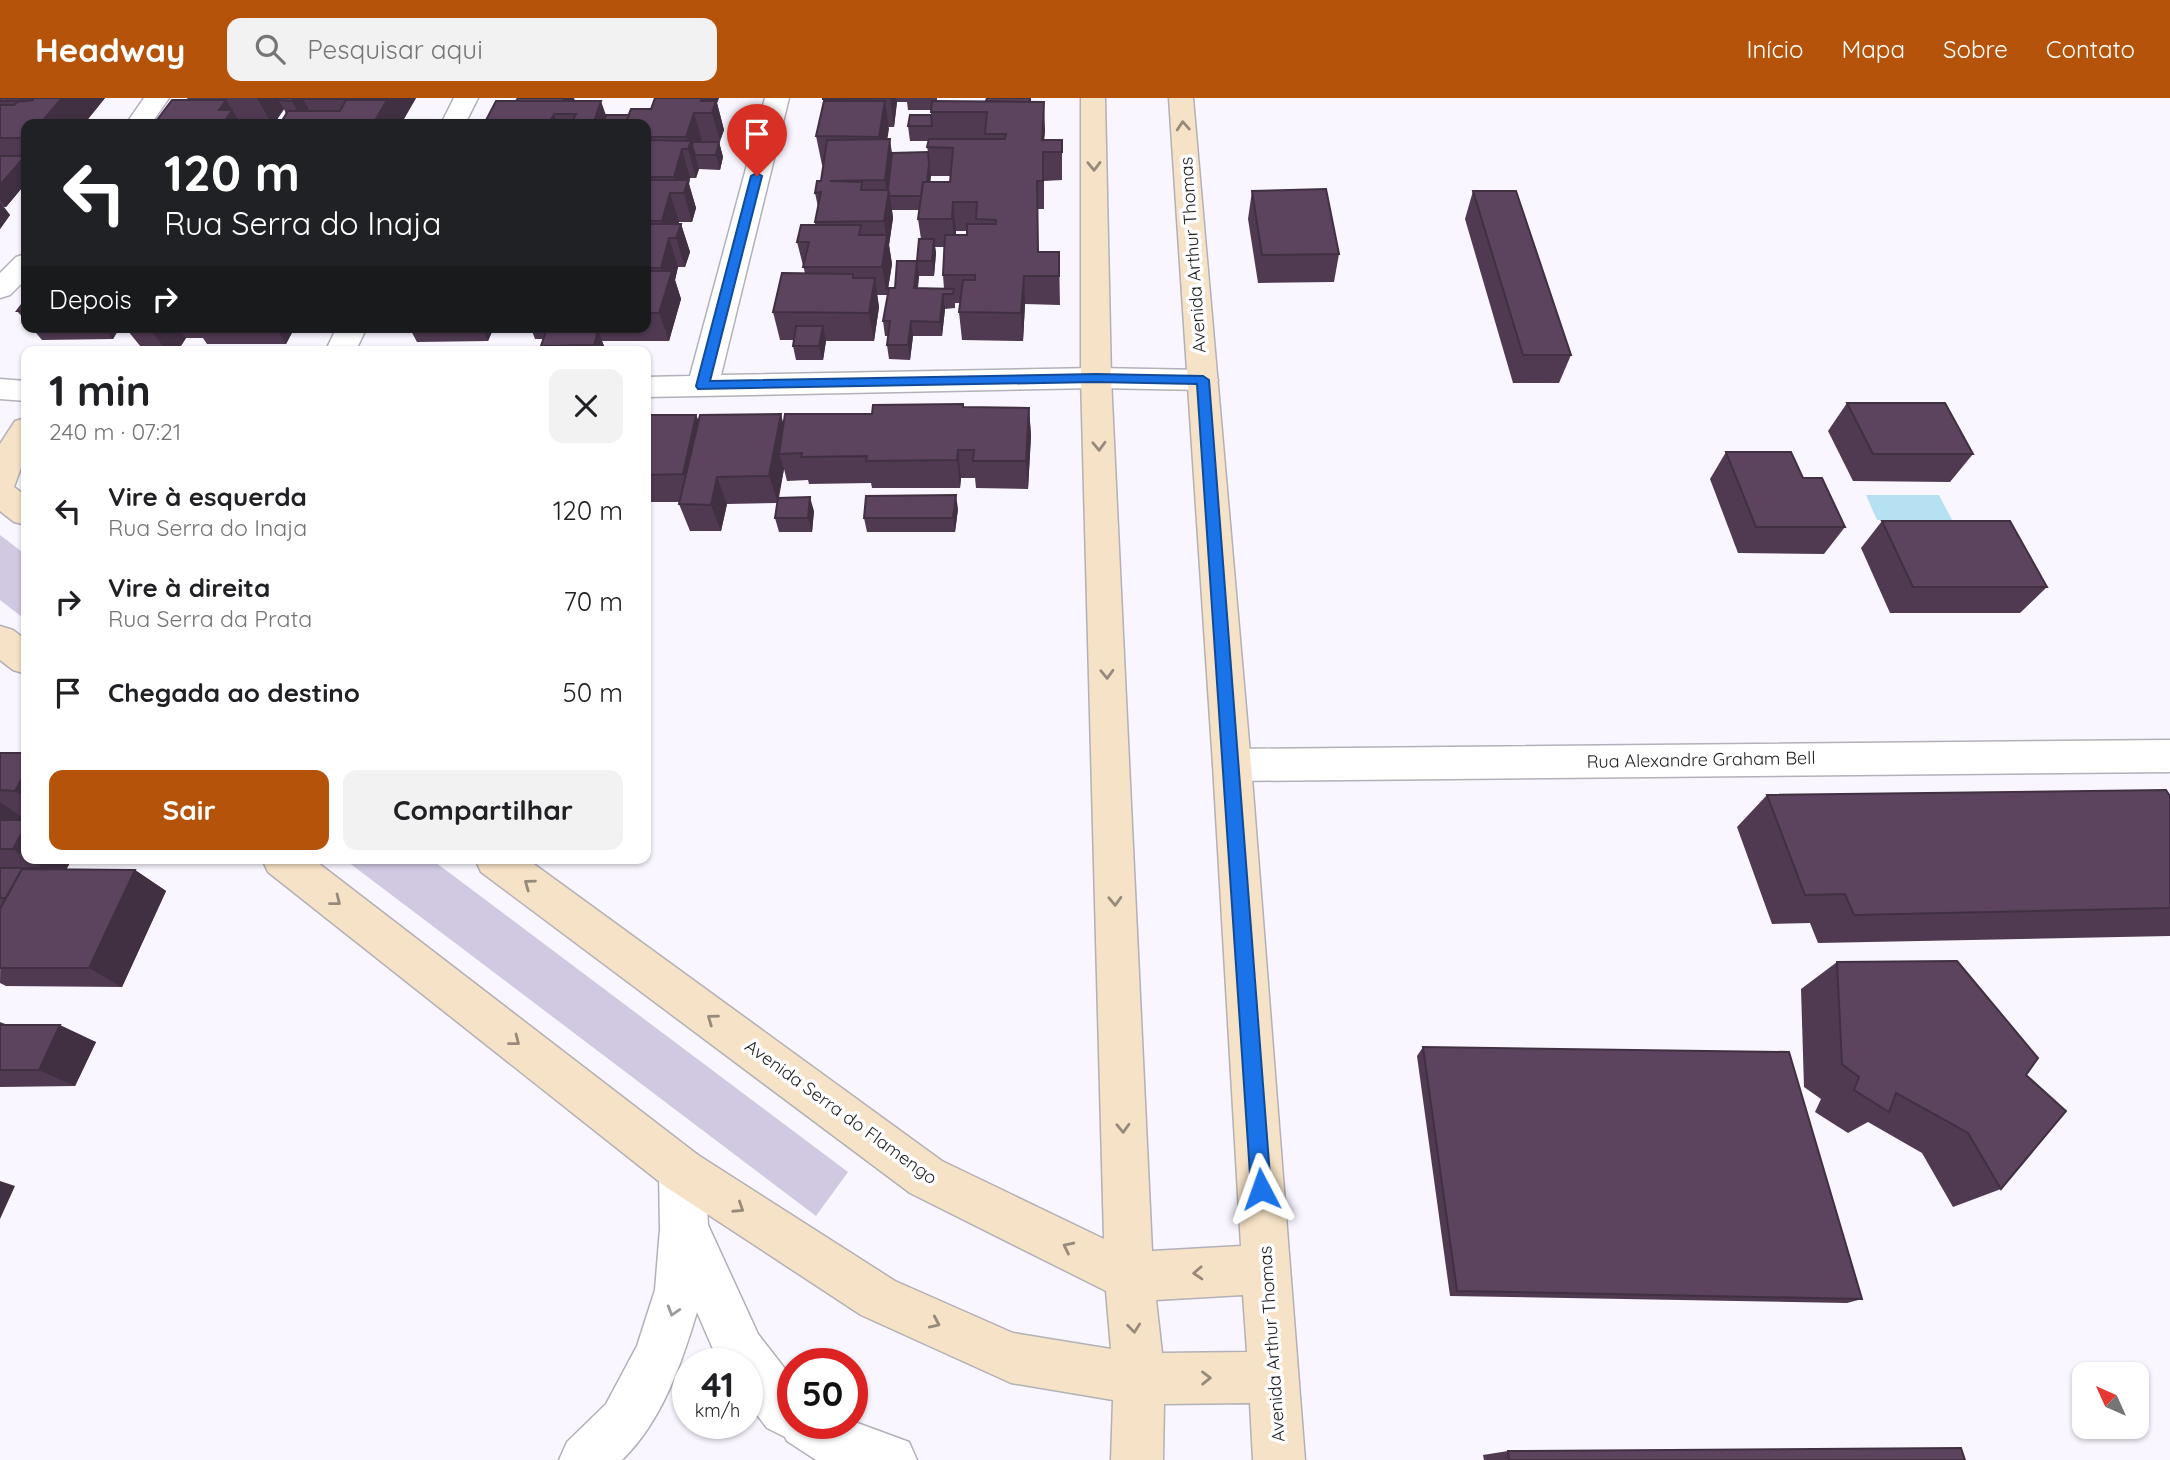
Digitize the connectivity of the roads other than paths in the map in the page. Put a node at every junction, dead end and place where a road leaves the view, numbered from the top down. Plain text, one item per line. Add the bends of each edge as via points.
1 (157, 98) edge
2 (466, 98) edge
3 (777, 98) edge
4 (1093, 98) edge
5 (1181, 98) edge
6 (142, 119) edge
7 (456, 119) edge
8 (21, 269) edge
9 (0, 289) edge
10 (1096, 378) junction
11 (1203, 380) junction
12 (702, 386) junction
13 (651, 387) edge
14 (0, 389) edge
15 (21, 391) edge
16 (21, 437) edge
17 (0, 483) edge
18 (0, 494) edge
19 (21, 509) edge
20 (0, 640) edge
21 (21, 656) edge
22 (2170, 756) edge
23 (1232, 765) junction
24 (288, 864) edge
25 (502, 864) edge
26 (682, 1171) junction
27 (684, 1229) junction
28 (1266, 1269) junction
29 (1129, 1277) junction
30 (1273, 1377) junction
31 (1139, 1379) junction
32 (777, 1399) edge
33 (830, 1439) edge
34 (585, 1460) edge
35 (891, 1460) edge
36 (1137, 1460) edge
37 (1279, 1460) edge

1 - 6 street
2 - 7 street
3 - 12 street
4 -> 10 main road
11 -> 5 main road, Avenida Arthur Thomas
8 - 9 street
10 - 11 street
10 - 12 street
10 -> 29 main road
11 - 23 main road, Avenida Arthur Thomas
12 - 13 street
14 - 15 street
16 - 17 main road via 7,459
18 - 19 main road
20 - 21 main road
22 - 23 street, Rua Alexandre Graham Bell
23 - 28 main road, Avenida Arthur Thomas
24 -> 26 main road
29 -> 25 main road, Avenida Serra do Flamengo via 926,1177
26 - 27 street
26 -> 31 main road via 878,1298 1012,1358
27 - 32 street via 740,1352
27 -> 34 street via 680,1290 659,1356 624,1422
28 -> 29 main road, Avenida Serra do Flamengo
28 - 30 main road, Avenida Arthur Thomas
29 -> 31 main road
31 -> 30 main road
30 - 37 main road, Avenida Arthur Thomas
31 - 36 main road
33 - 35 street

